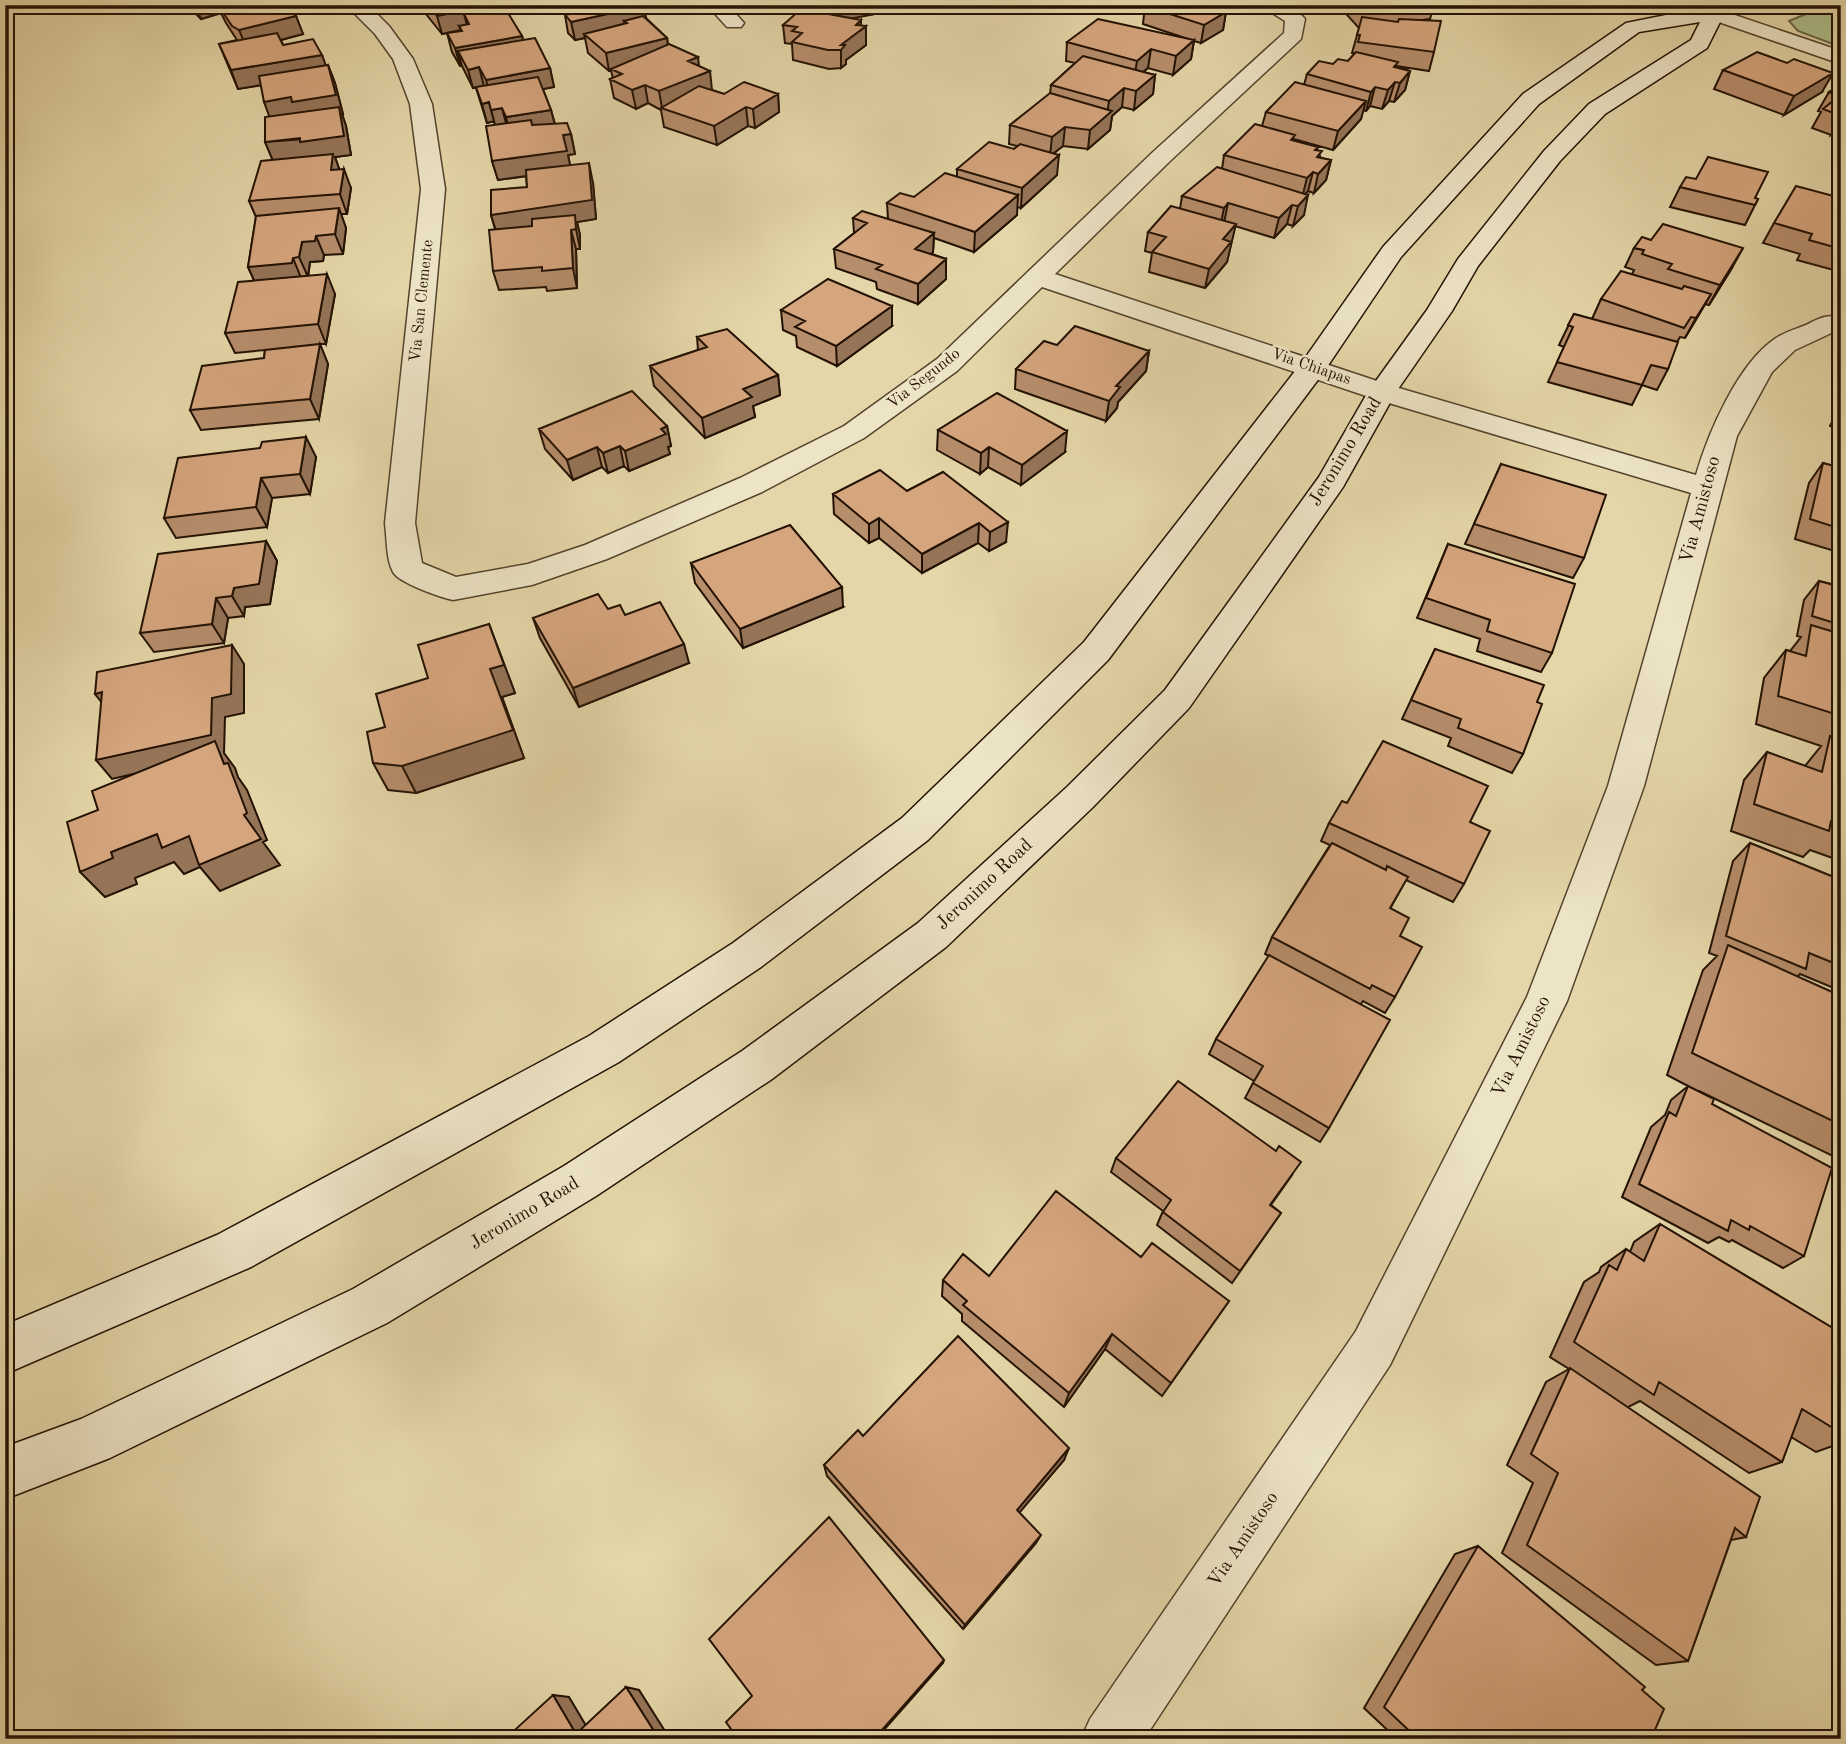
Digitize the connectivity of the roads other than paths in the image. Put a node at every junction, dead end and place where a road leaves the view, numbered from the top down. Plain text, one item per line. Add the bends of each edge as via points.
1 (356, 5) edge
2 (717, 5) edge
3 (1270, 5) edge
4 (1723, 9) edge
5 (734, 23) dead end
6 (1841, 58) edge
7 (1038, 277) junction
8 (1831, 323) dead end
9 (1313, 367) junction
10 (1382, 392) junction
11 (1707, 488) junction
12 (453, 589) joint
13 (5, 1350) edge
14 (5, 1473) edge
15 (1110, 1739) edge

1 - 12 street, Via San Clemente via 383,30 403,59 421,104 433,189 400,523 407,569
2 - 5 street
3 - 7 street, Via Segundo via 1295,19 1294,35
4 - 6 street
4 - 9 street via 1633,27 1531,99 1392,251
4 - 10 street, Jeronimo Road via 1700,44 1597,109 1552,156 1467,264
7 - 9 street, Via Chiapas
7 - 12 street, Via Segundo via 947,365 854,432 751,485 596,552 532,574
8 - 11 street, Via Amistoso via 1785,344 1761,368 1722,436
9 - 10 street, Via Chiapas
9 - 13 street via 1096,651 915,829 769,939 604,1049 234,1251
10 - 11 street, Via Chiapas
10 - 14 street, Jeronimo Road via 1332,480 1177,699 932,935 758,1065 580,1181 370,1306 92,1440
11 - 15 street, Via Amistoso via 1626,786 1546,1002 1373,1348

